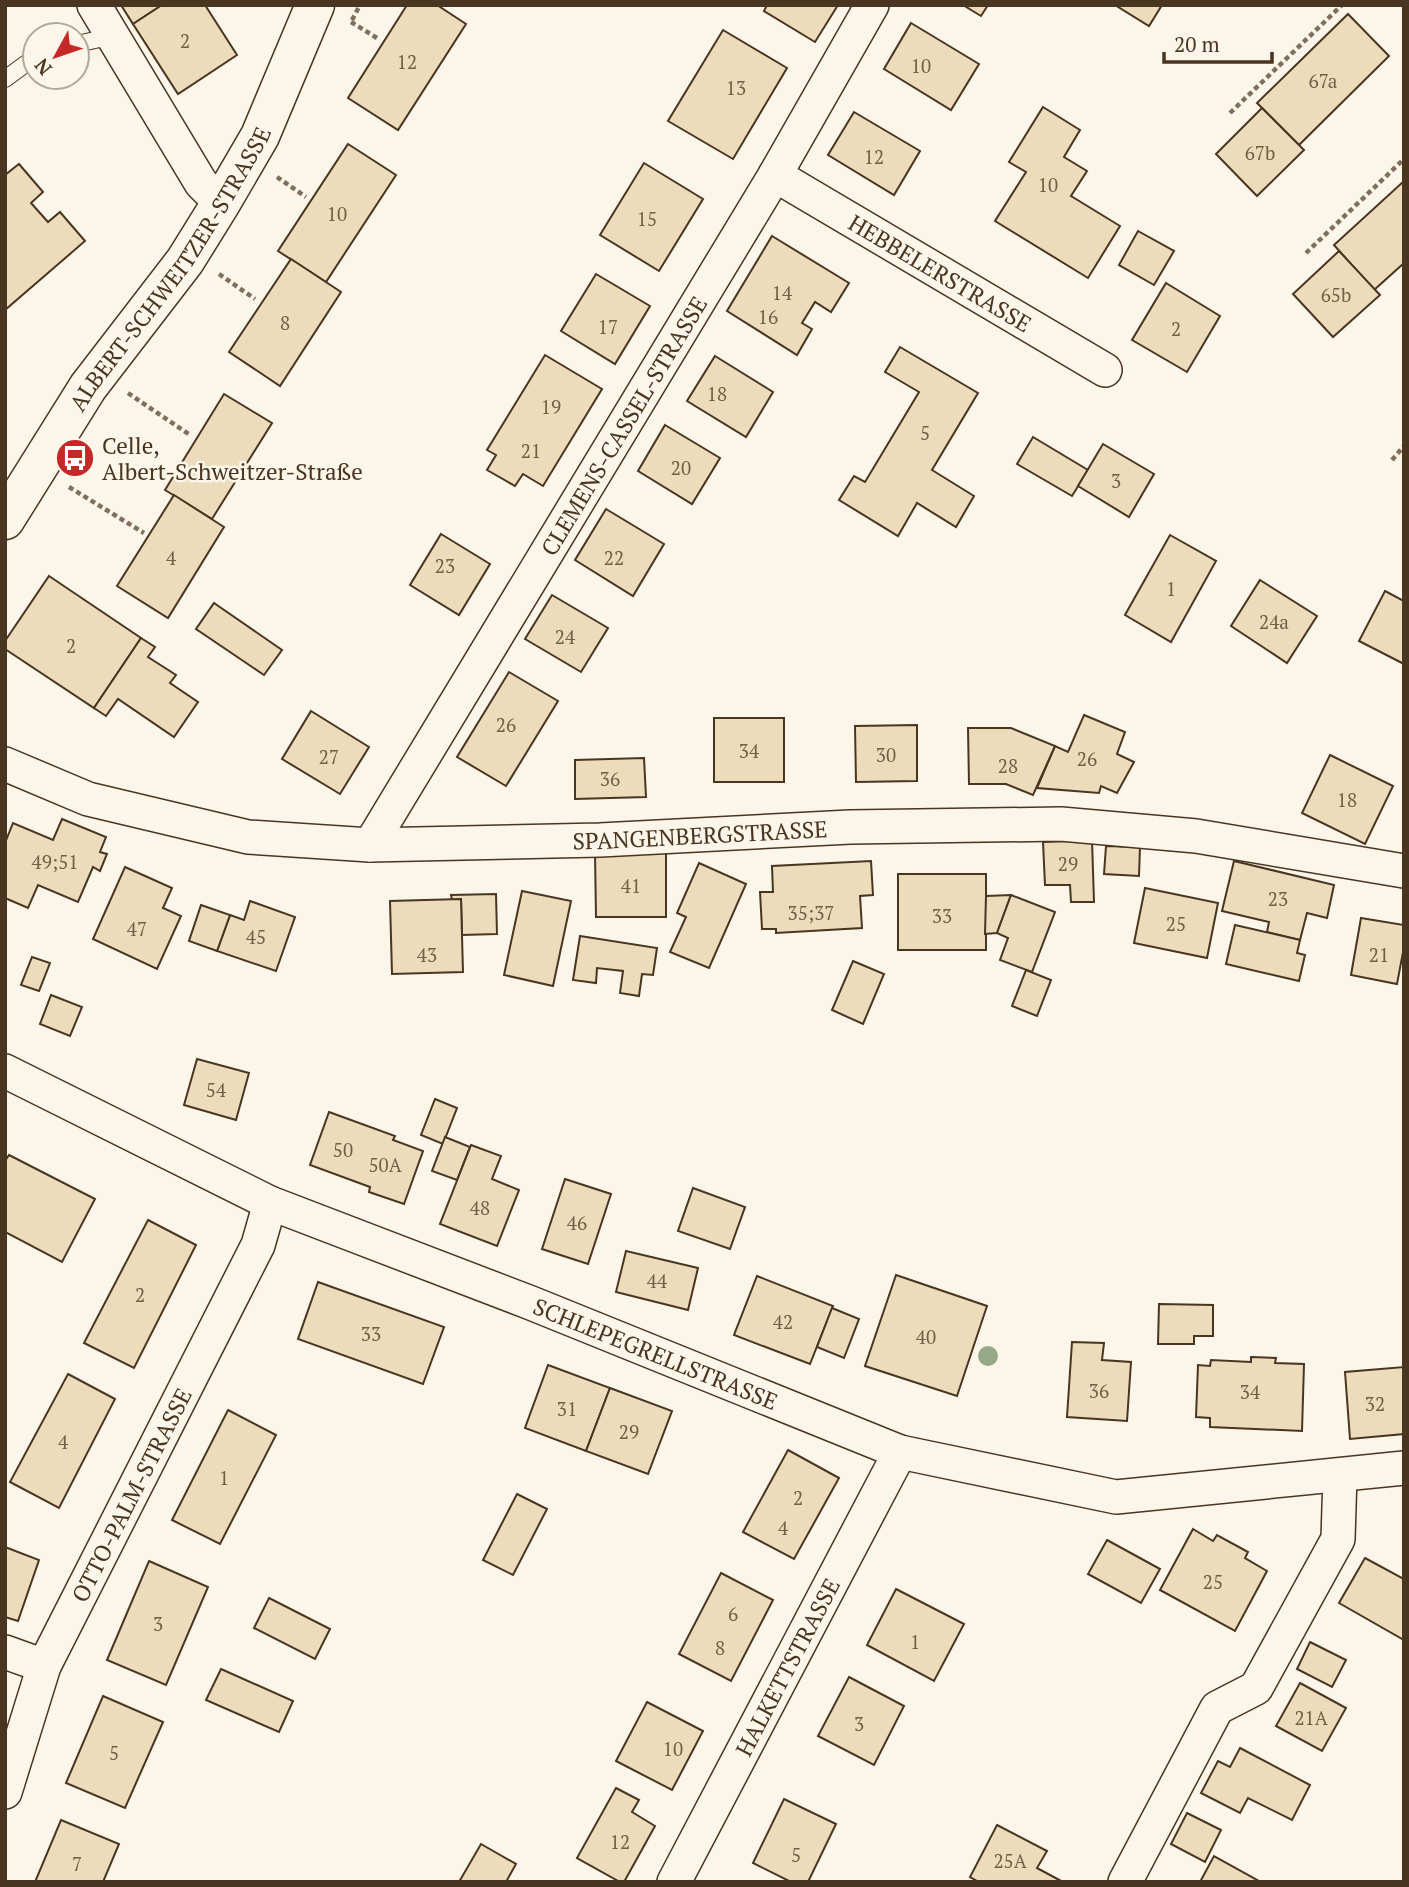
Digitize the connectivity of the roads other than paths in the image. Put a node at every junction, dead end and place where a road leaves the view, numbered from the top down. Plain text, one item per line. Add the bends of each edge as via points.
1 (94, 5) edge
2 (315, 5) edge
3 (872, 5) edge
4 (113, 36) junction
5 (91, 41) edge
6 (21, 67) edge
7 (5, 79) edge
8 (775, 175) junction
9 (221, 203) junction
10 (1104, 370) dead end
11 (5, 520) edge
12 (5, 764) edge
13 (370, 845) junction
14 (1404, 872) edge
15 (5, 1071) edge
16 (270, 1203) junction
17 (900, 1452) junction
18 (1404, 1468) edge
19 (1340, 1475) junction
20 (5, 1652) edge
21 (44, 1666) junction
22 (5, 1793) edge
23 (674, 1882) edge
24 (1125, 1882) edge

1 - 4 street
2 - 9 street, ALBERT-SCHWEITZER-STRASSE via 260,136
3 - 8 street, CLEMENS-CASSEL-STRASSE
4 - 5 lane
4 - 9 street via 201,183
6 - 7 lane
8 - 10 street, HEBBELERSTRASSE
8 - 13 street, CLEMENS-CASSEL-STRASSE
9 - 11 street, ALBERT-SCHWEITZER-STRASSE via 185,261 88,387
12 - 13 street, SPANGENBERGSTRASSE via 88,799 248,837
13 - 14 street, SPANGENBERGSTRASSE via 1061,824 1196,836
15 - 16 street, SCHLEPEGRELLSTRASSE
16 - 17 street, SCHLEPEGRELLSTRASSE
16 - 21 street, OTTO-PALM-STRASSE via 258,1245
17 - 19 street, SCHLEPEGRELLSTRASSE via 1116,1497
17 - 23 street, HALKETTSTRASSE
18 - 19 street, SCHLEPEGRELLSTRASSE
19 - 24 street via 1338,1539 1256,1688 1217,1708
20 - 21 street
21 - 22 street, OTTO-PALM-STRASSE

